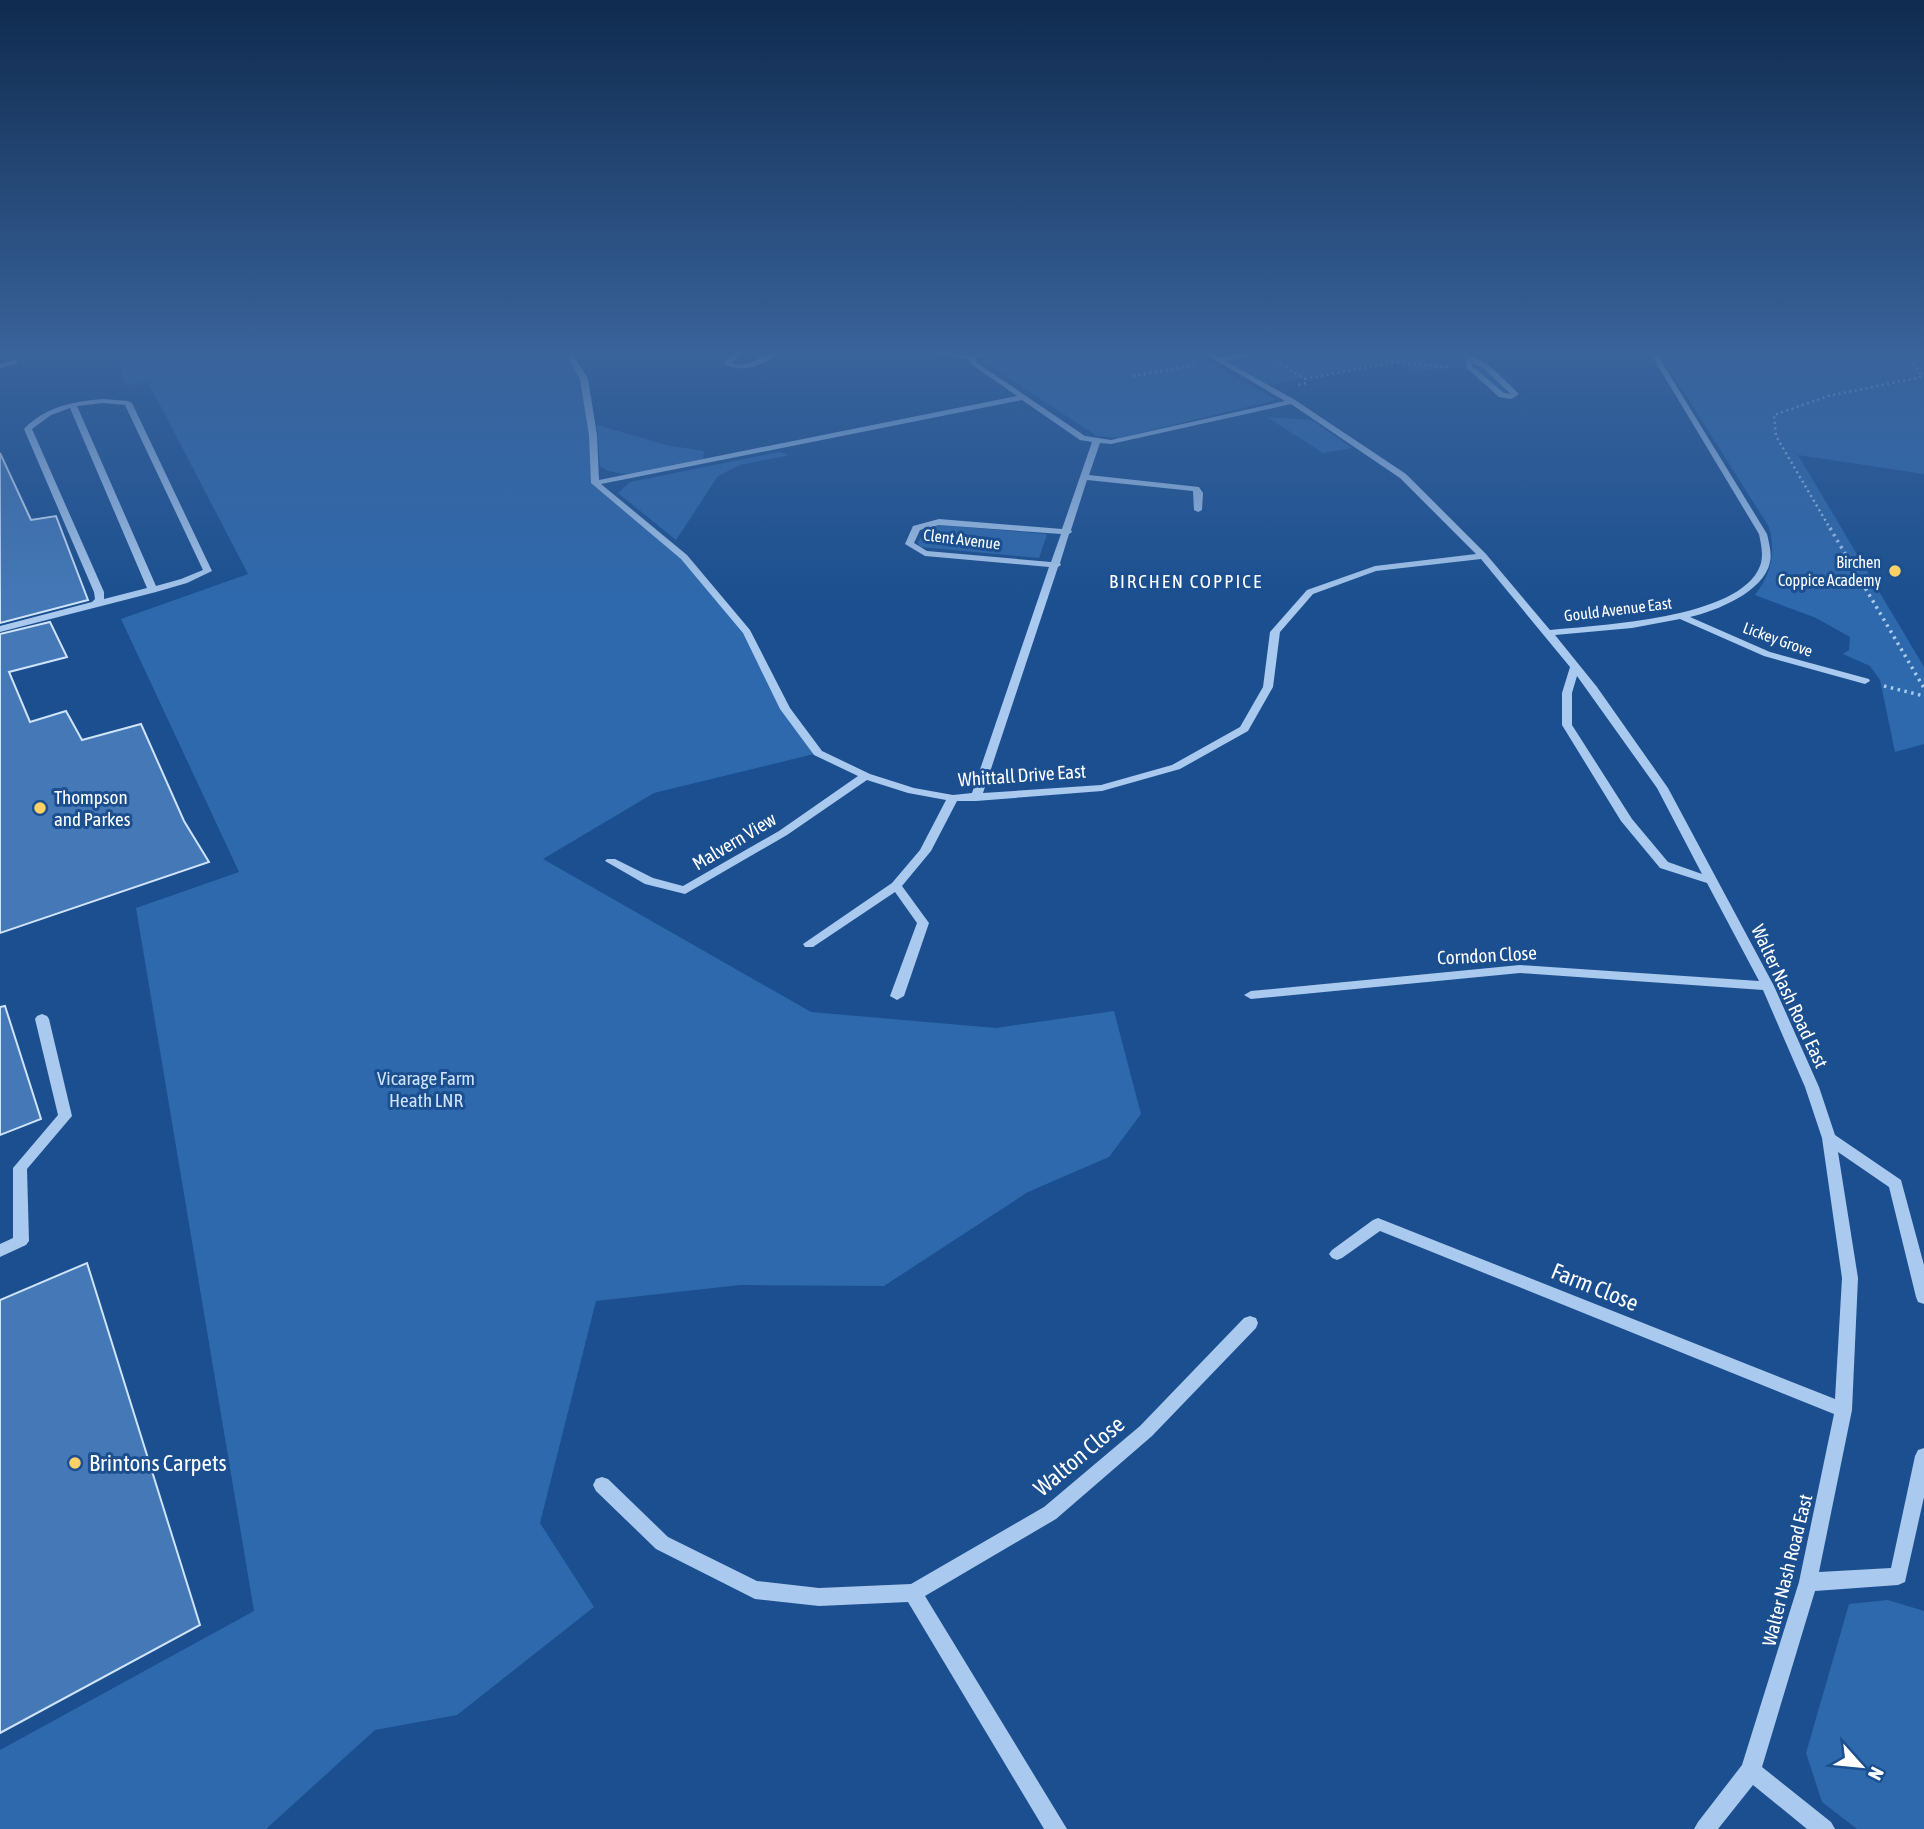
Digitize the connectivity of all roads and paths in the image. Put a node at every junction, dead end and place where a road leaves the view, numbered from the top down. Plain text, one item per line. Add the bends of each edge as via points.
1 (31, 436) edge
2 (86, 436) edge
3 (143, 436) edge
4 (593, 436) edge
5 (828, 436) edge
6 (1080, 436) edge
7 (1137, 436) edge
8 (1344, 436) edge
9 (1704, 436) edge
10 (1776, 436) edge
11 (1096, 442) junction
12 (1086, 477) junction
13 (595, 483) junction
14 (1198, 510) dead end
15 (1068, 532) junction
16 (1483, 556) junction
17 (1057, 565) junction
18 (153, 590) junction
19 (92, 607) junction
20 (1684, 617) junction
21 (0, 629) edge
22 (1548, 633) junction
23 (1575, 667) junction
24 (1865, 681) joint
25 (1924, 688) edge
26 (1924, 696) edge
27 (866, 776) junction
28 (953, 798) junction
29 (976, 799) junction
30 (611, 861) dead end
31 (1712, 881) junction
32 (896, 886) junction
33 (808, 944) dead end
34 (1768, 986) junction
35 (1251, 995) dead end
36 (897, 996) dead end
37 (42, 1019) dead end
38 (1829, 1138) junction
39 (0, 1251) edge
40 (1337, 1254) dead end
41 (1924, 1297) edge
42 (1250, 1323) dead end
43 (1843, 1410) junction
44 (1924, 1456) edge
45 (602, 1485) dead end
46 (1808, 1582) junction
47 (914, 1593) junction
48 (1751, 1771) junction
49 (1056, 1829) edge
50 (1705, 1829) edge
51 (1824, 1829) edge

1 - 19 street via 99,592 100,600
2 - 18 street
3 - 18 street via 208,570
4 - 13 street
5 - 13 street
6 - 11 street
7 - 11 street
8 - 16 street, Walter Nash Road East via 1403,476
9 - 20 street, Gould Avenue East via 1754,517 1766,551 1762,571 1739,593
10 - 25 path
11 - 12 street
12 - 14 street via 1196,489
12 - 15 street
13 - 27 street, Whittall Drive East via 684,557 747,632 785,709 818,753
15 - 17 street
15 - 17 street, Clent Avenue via 939,522 916,528 909,544 925,553
16 - 22 street, Walter Nash Road East
16 - 29 street, Whittall Drive East via 1375,569 1310,592 1275,632 1268,687 1244,729 1176,767 1102,788
17 - 29 street
18 - 19 street
19 - 21 street
20 - 22 street, Gould Avenue East
20 - 24 street, Lickey Grove via 1767,654
22 - 23 street, Walter Nash Road East
23 - 31 street, Walter Nash Road East via 1662,788
23 - 31 street via 1567,693 1567,725 1627,821 1664,865
24 - 26 path
27 - 28 street, Whittall Drive East
27 - 30 street, Malvern View via 783,833 685,890 649,881
28 - 29 street, Whittall Drive East
28 - 32 street via 925,851
31 - 34 street, Walter Nash Road East
32 - 33 street
32 - 36 street via 923,923
34 - 35 street, Corndon Close via 1520,969
34 - 38 street, Walter Nash Road East
37 - 39 street via 65,1116 20,1168 21,1241
38 - 41 street via 1896,1184
38 - 43 street, Walter Nash Road East via 1850,1278
40 - 43 street, Farm Close via 1378,1224
42 - 47 street, Walton Close via 1146,1432 1050,1513
43 - 46 street, Walter Nash Road East
44 - 46 street via 1898,1576
45 - 47 street, Walton Close via 662,1543 755,1590 819,1597
46 - 48 street, Walter Nash Road East
47 - 49 street
48 - 50 street, Walter Nash Road East
48 - 51 street

